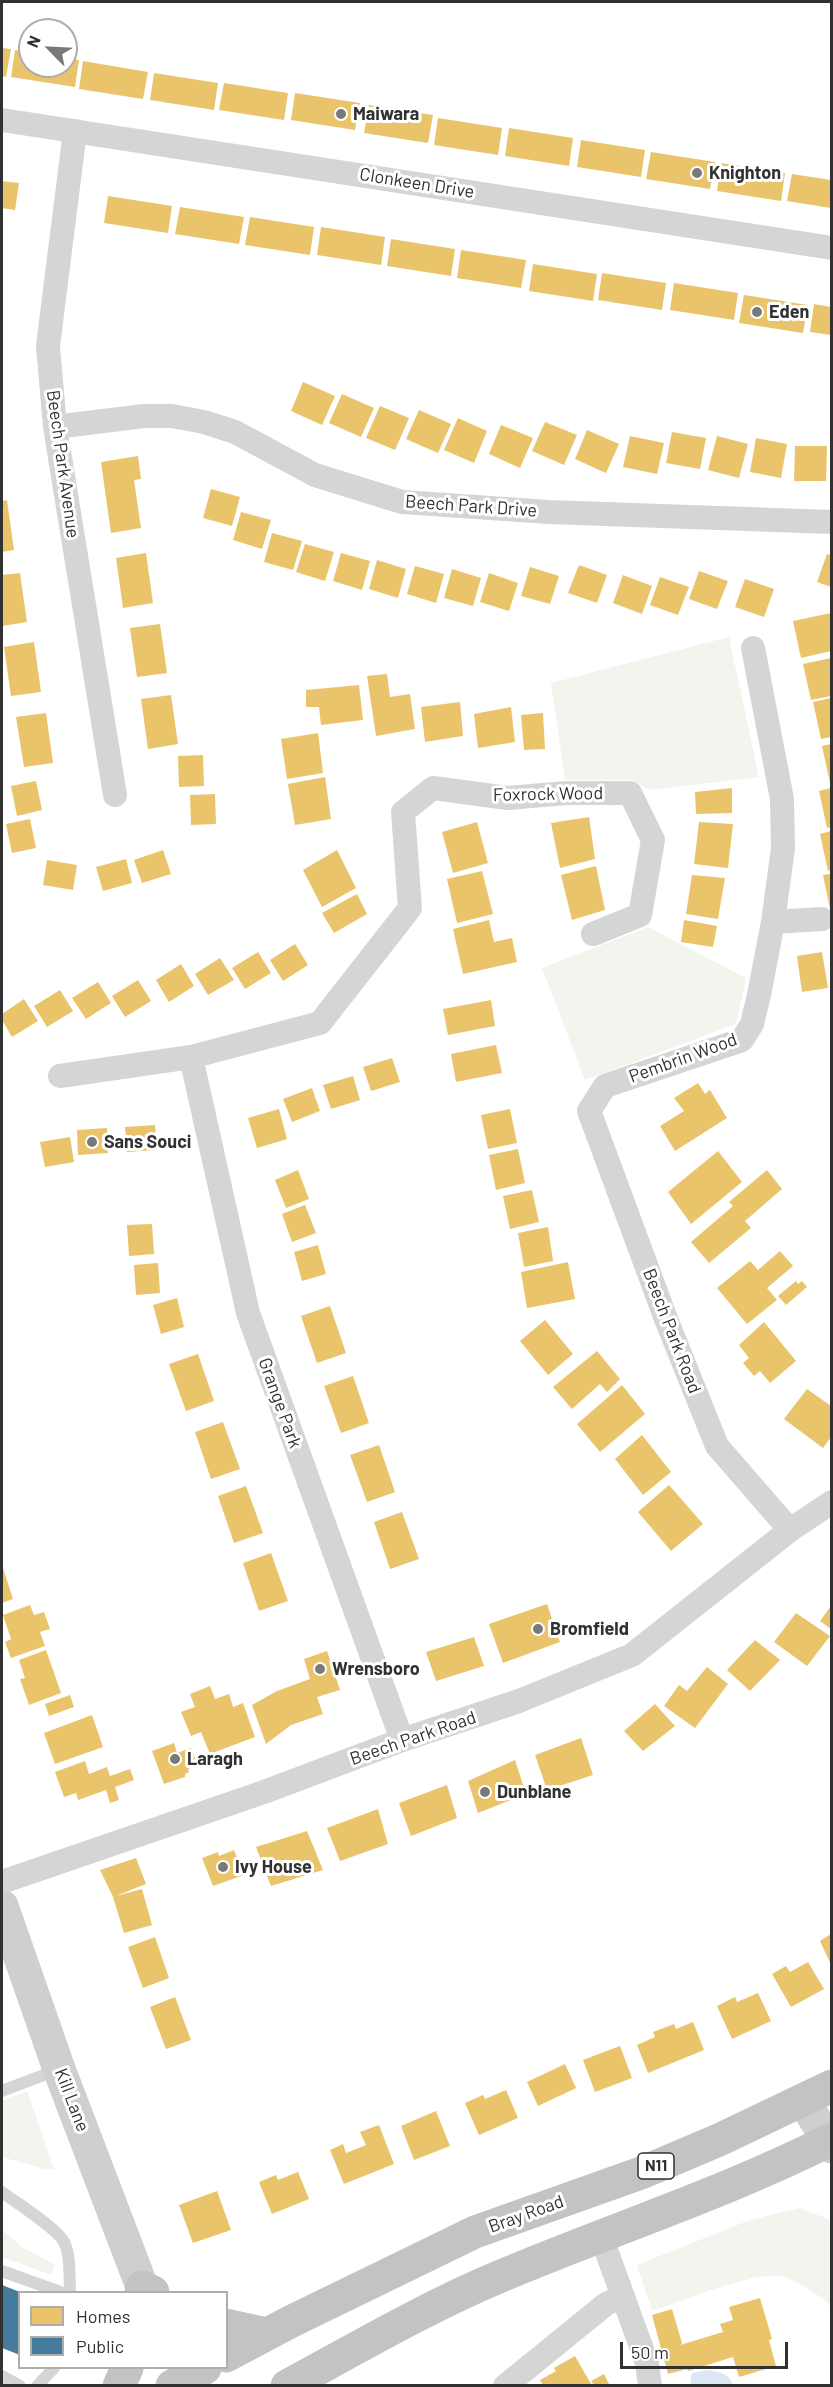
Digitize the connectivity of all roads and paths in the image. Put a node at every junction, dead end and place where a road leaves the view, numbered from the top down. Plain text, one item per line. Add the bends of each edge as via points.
1 (2, 120) edge
2 (75, 131) junction
3 (831, 248) edge
4 (55, 427) junction
5 (831, 522) edge
6 (753, 648) dead end
7 (115, 795) dead end
8 (822, 919) dead end
9 (773, 922) junction
10 (593, 934) dead end
11 (191, 1057) junction
12 (60, 1076) dead end
13 (589, 1111) joint
14 (831, 1502) edge
15 (790, 1530) junction
16 (402, 1740) junction
17 (2, 1882) edge
18 (4, 1917) edge
19 (59, 2069) junction
20 (2, 2091) edge
21 (818, 2093) edge
22 (830, 2142) edge
23 (2, 2192) edge
24 (601, 2236) junction
25 (2, 2271) edge
26 (57, 2291) edge
27 (70, 2291) edge
28 (145, 2291) edge
29 (623, 2296) junction
30 (228, 2325) edge
31 (267, 2334) junction
32 (228, 2355) edge
33 (52, 2369) edge
34 (127, 2369) edge
35 (200, 2369) edge
36 (649, 2374) edge
37 (2, 2376) edge
38 (175, 2380) edge
39 (20, 2385) edge
40 (37, 2385) edge
41 (119, 2385) edge
42 (287, 2385) edge
43 (505, 2385) edge

1 - 2 street, Clonkeen Drive
2 - 3 street, Clonkeen Drive
2 - 4 street, Beech Park Avenue via 48,346
4 - 5 street, Beech Park Drive via 144,416 204,422 235,432 315,475 402,502 549,512
4 - 7 street, Beech Park Avenue
6 - 9 street, Pembrin Wood via 782,799 783,848
8 - 9 street
9 - 13 street, Pembrin Wood via 752,1024 742,1040 605,1086
10 - 11 street, Foxrock Wood via 640,915 653,840 630,793 508,798 433,788 403,812 410,908 320,1023
11 - 12 street
11 - 16 street, Grange Park via 248,1313
13 - 15 street, Beech Park Road via 717,1446
14 - 15 street, Beech Park Road
15 - 16 street, Beech Park Road via 632,1655 519,1701
16 - 17 street, Beech Park Road
18 - 19 main road, Kill Lane
19 - 20 lane
19 - 28 main road, Kill Lane
21 - 22 main road
21 - 31 highway, Bray Road / N11 via 641,2173 475,2232
22 - 24 highway, N11
23 - 27 lane via 63,2241
24 - 29 street
24 - 42 highway, N11 via 440,2304
25 - 26 lane
29 - 36 street
29 - 43 street via 606,2304
30 - 31 highway
31 - 32 highway, Bray Road / N11
33 - 40 lane
34 - 41 highway
35 - 38 highway
37 - 39 lane

